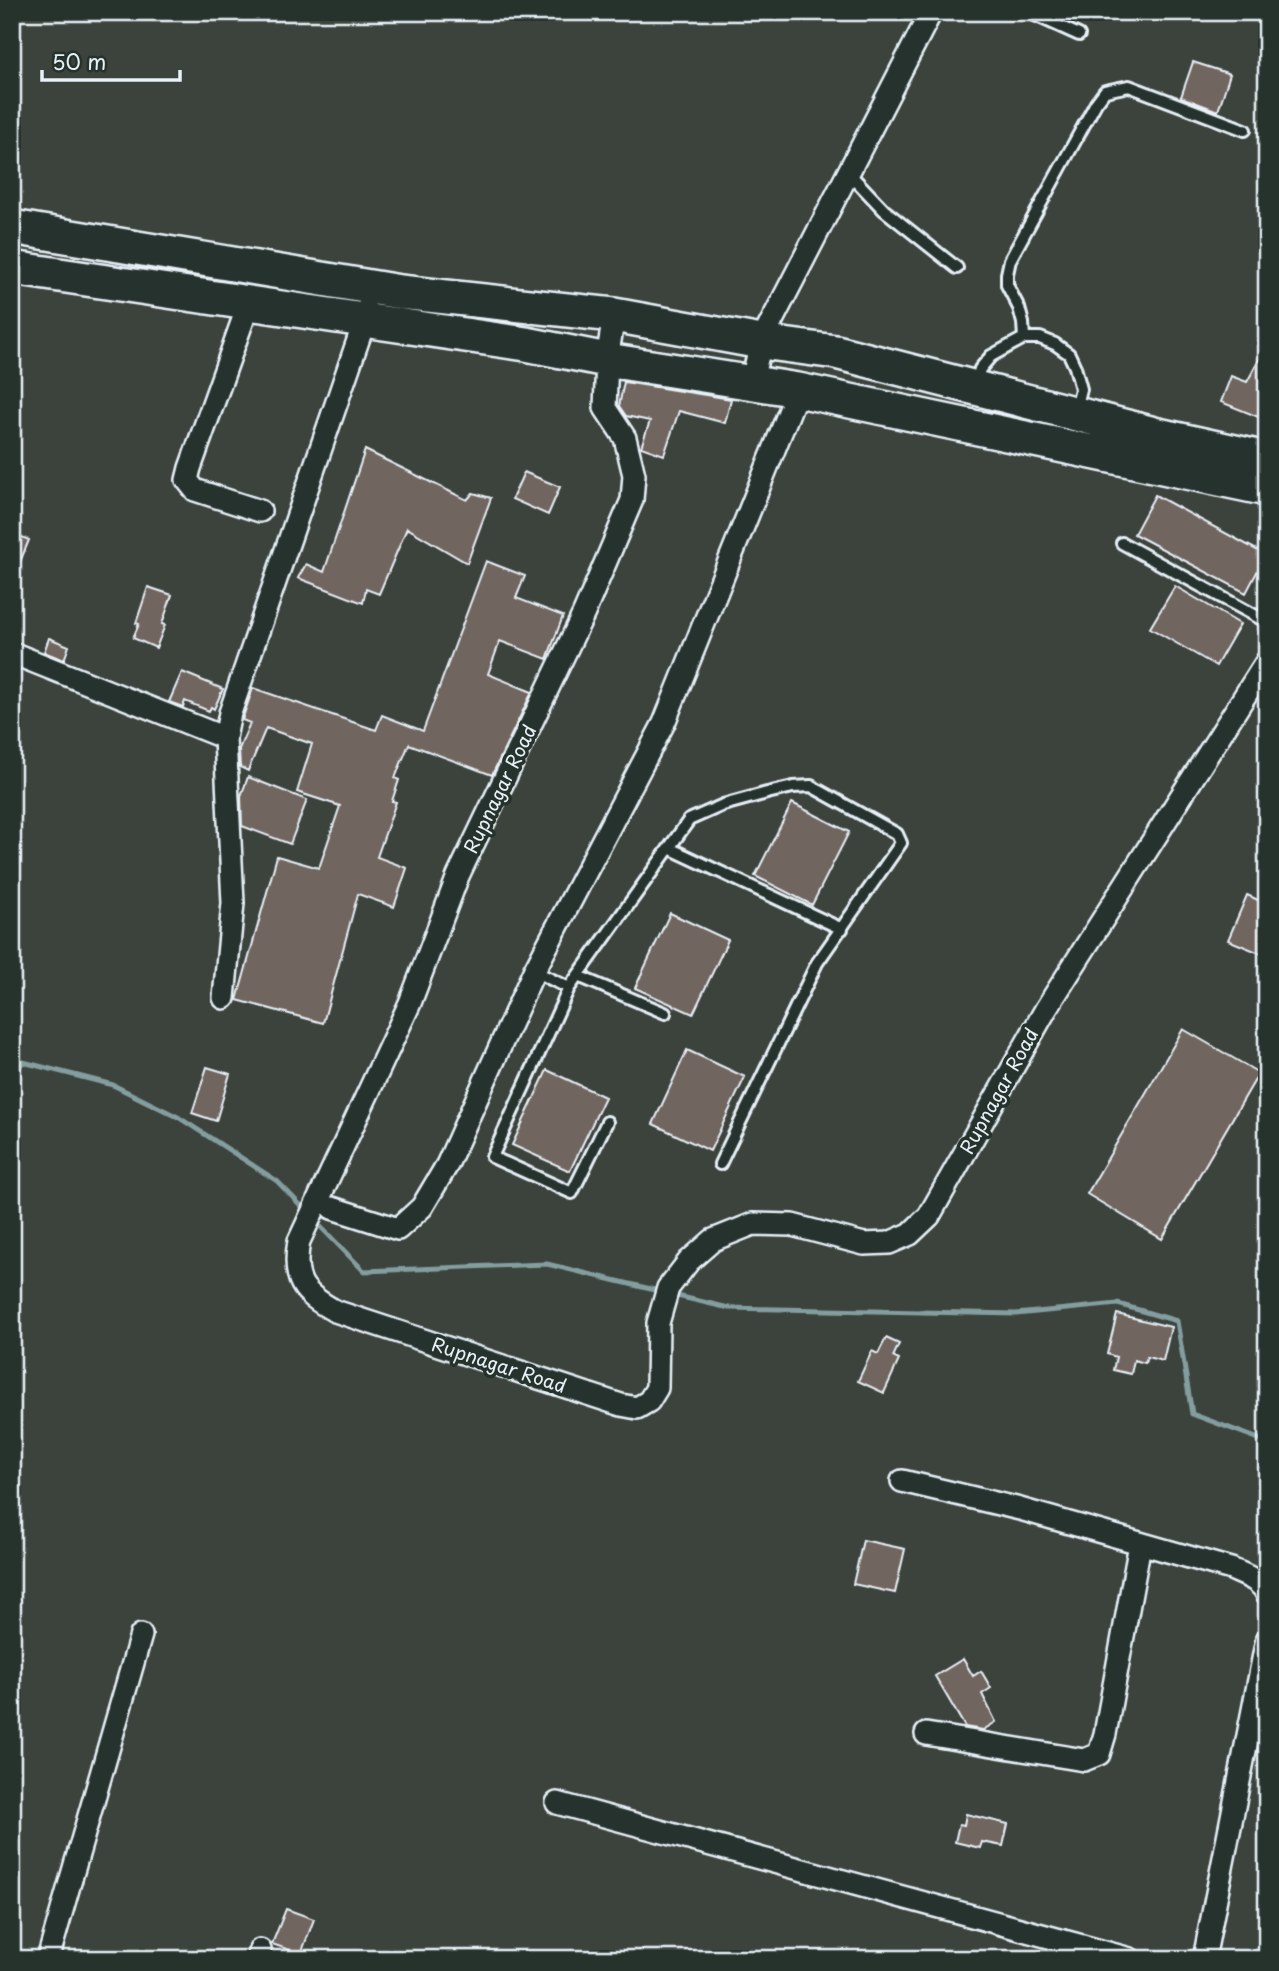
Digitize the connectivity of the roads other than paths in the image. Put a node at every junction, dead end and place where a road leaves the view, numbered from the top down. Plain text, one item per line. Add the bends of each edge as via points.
1 (931, 12) edge
2 (1028, 12) edge
3 (1079, 35) dead end
4 (1245, 130) dead end
5 (849, 172) junction
6 (12, 227) edge
7 (12, 268) edge
8 (957, 268) dead end
9 (370, 286) junction
10 (249, 303) junction
11 (614, 315) junction
12 (365, 320) junction
13 (1024, 338) junction
14 (761, 342) junction
15 (607, 360) junction
16 (752, 381) junction
17 (974, 388) junction
18 (798, 390) junction
19 (1078, 401) dead end
20 (1263, 484) edge
21 (260, 511) dead end
22 (1122, 542) dead end
23 (1267, 622) edge
24 (12, 653) edge
25 (1267, 661) edge
26 (225, 738) junction
27 (668, 849) junction
28 (842, 929) junction
29 (534, 971) junction
30 (578, 976) junction
31 (569, 988) junction
32 (223, 998) dead end
33 (665, 1013) dead end
34 (607, 1122) dead end
35 (720, 1164) dead end
36 (324, 1206) junction
37 (902, 1481) dead end
38 (1140, 1544) junction
39 (1267, 1594) edge
40 (141, 1634) dead end
41 (1267, 1639) edge
42 (926, 1734) dead end
43 (557, 1803) dead end
44 (48, 1959) edge
45 (1130, 1959) edge
46 (1204, 1959) edge

1 - 5 street
2 - 3 lane
4 - 13 lane via 1129,86 1105,91 1010,260 1007,285 1019,307
5 - 8 lane via 884,209
5 - 14 street
6 - 9 main road
7 - 10 main road
9 - 11 main road
9 - 12 street
10 - 12 main road
10 - 21 street via 187,480 195,490
11 - 14 main road
11 - 15 street, Rupnagar Road
12 - 15 main road
12 - 26 street
13 - 17 lane via 990,356
13 - 19 lane via 1040,338 1069,354 1080,390
14 - 16 street
14 - 17 main road via 836,352
15 - 16 main road
15 - 36 street, Rupnagar Road via 605,408 625,438 634,475 632,500 584,613 458,876
16 - 18 main road
17 - 20 main road via 1154,434
18 - 20 main road
18 - 29 street via 664,723
22 - 23 lane
24 - 26 street
25 - 36 street, Rupnagar Road via 1046,1009 929,1216 911,1234 889,1243 864,1244 792,1225 753,1224 713,1240 689,1261 666,1297 658,1323 657,1388 649,1401 637,1408 335,1311 314,1300 300,1282 295,1263 305,1228
26 - 32 street via 233,903
27 - 28 lane
27 - 28 lane via 689,820 767,793 811,786 897,834 901,843
27 - 30 lane
28 - 35 lane via 817,963
29 - 31 lane
29 - 36 street via 447,1165 422,1207 397,1229
30 - 31 lane
30 - 33 lane
31 - 34 lane via 492,1157 572,1193
37 - 38 street
38 - 39 street via 1231,1569 1250,1577
38 - 42 street via 1099,1754 1084,1760
40 - 44 street
41 - 46 street
43 - 45 street

